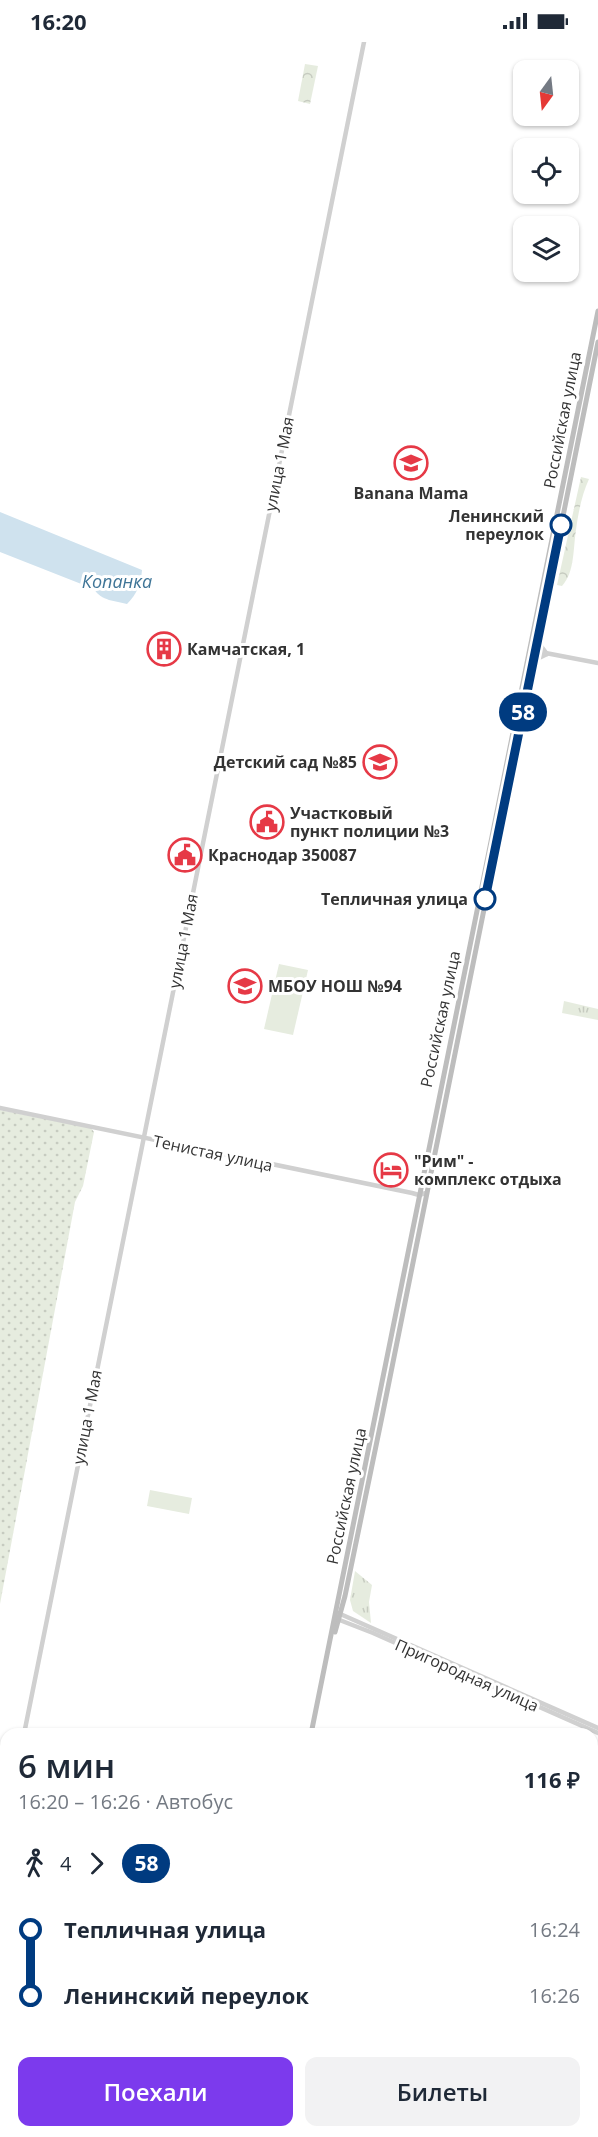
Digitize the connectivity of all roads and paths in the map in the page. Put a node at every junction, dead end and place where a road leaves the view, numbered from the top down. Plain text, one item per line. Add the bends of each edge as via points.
1 (364, 42) edge
2 (598, 311) edge
3 (598, 342) edge
4 (539, 639) junction
5 (533, 651) junction
6 (548, 654) junction
7 (598, 663) edge
8 (533, 664) junction
9 (0, 1108) edge
10 (144, 1138) junction
11 (426, 1193) junction
12 (419, 1195) junction
13 (361, 1503) junction
14 (337, 1616) junction
15 (25, 1728) edge
16 (314, 1728) edge
17 (587, 1728) edge
18 (598, 1728) edge

1 - 10 street, улица 1 Мая
2 - 5 main road, Российская улица
3 - 4 main road, Российская улица
4 - 5 main road, Российская улица
4 - 6 street
5 - 6 street
5 - 8 main road, Российская улица
5 - 12 main road, Российская улица
6 - 7 street
6 - 8 street
8 - 11 main road, Российская улица
9 - 10 street, Тенистая улица
10 - 12 street, Тенистая улица
10 - 15 street, улица 1 Мая
11 - 12 street, Тенистая улица
11 - 13 main road, Российская улица
12 - 13 main road, Российская улица
13 - 14 main road, Российская улица
14 - 16 main road, Российская улица
14 - 17 street, Пригородная улица
14 - 18 street, Пригородная улица

